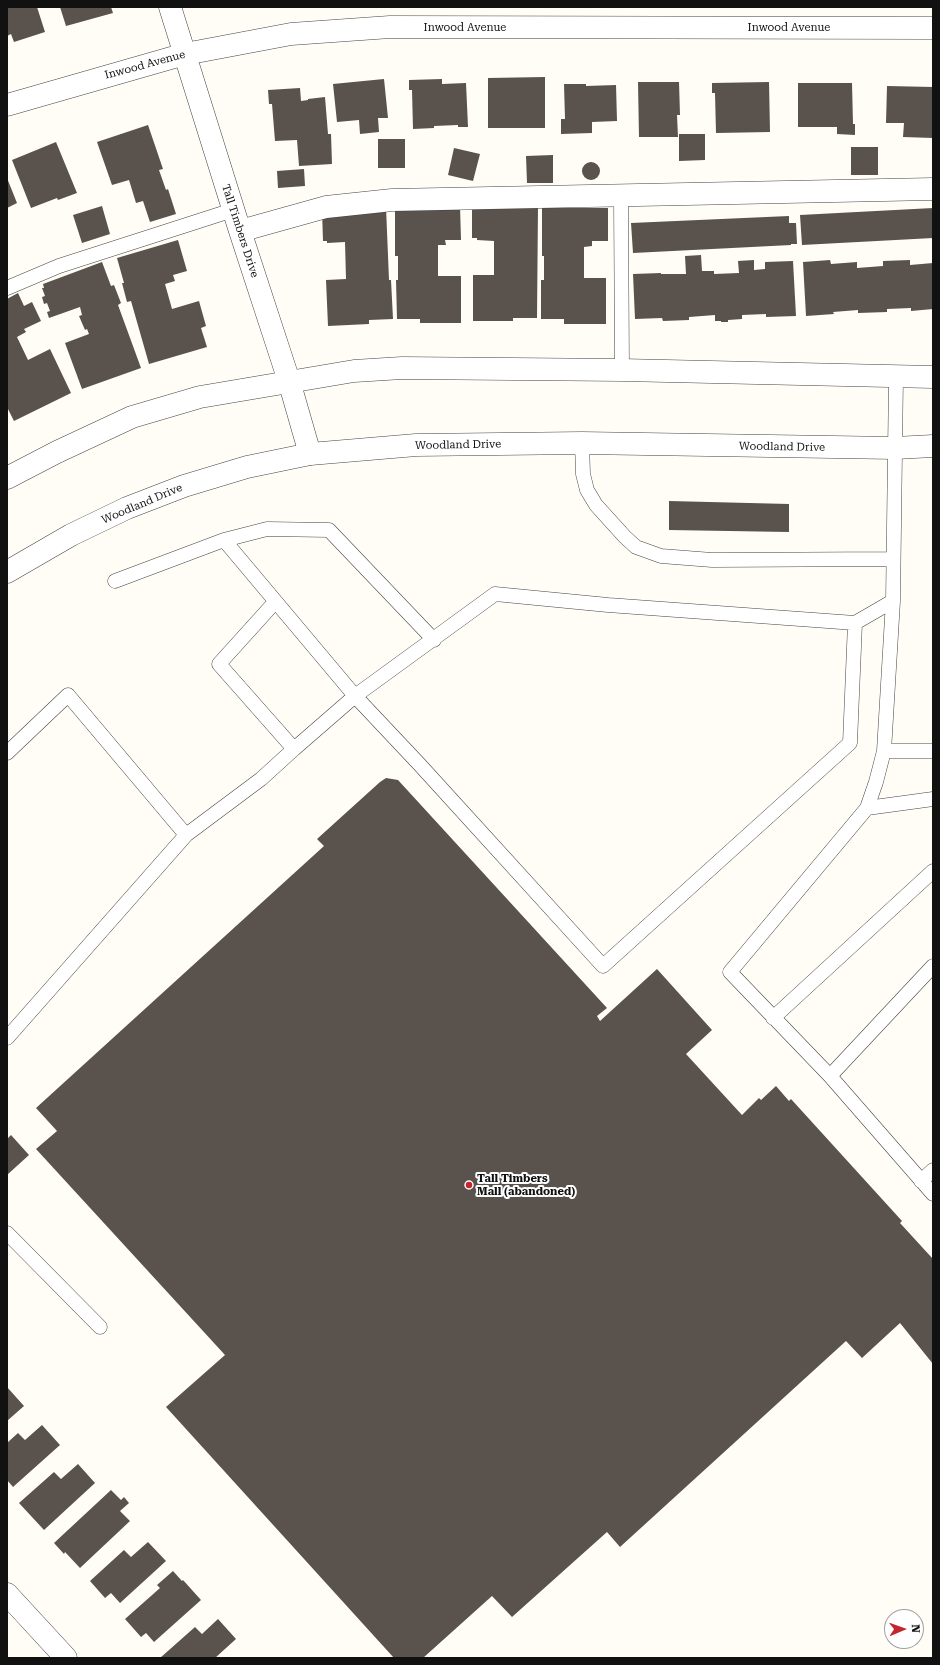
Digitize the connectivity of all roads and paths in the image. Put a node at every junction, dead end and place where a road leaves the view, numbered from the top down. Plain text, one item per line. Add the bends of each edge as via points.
1 (170, 7) edge
2 (933, 28) edge
3 (184, 54) junction
4 (7, 105) edge
5 (933, 190) edge
6 (621, 196) junction
7 (233, 210) junction
8 (240, 231) junction
9 (7, 288) edge
10 (622, 370) junction
11 (896, 377) junction
12 (933, 377) edge
13 (289, 381) junction
14 (582, 444) junction
15 (933, 446) edge
16 (895, 448) junction
17 (310, 454) junction
18 (7, 478) edge
19 (224, 540) junction
20 (893, 559) junction
21 (7, 572) edge
22 (115, 581) dead end
23 (893, 601) junction
24 (276, 602) junction
25 (855, 623) junction
26 (434, 640) junction
27 (355, 696) junction
28 (294, 749) junction
29 (884, 751) junction
30 (933, 751) edge
31 (7, 753) edge
32 (933, 799) edge
33 (867, 808) junction
34 (186, 835) junction
35 (933, 871) edge
36 (933, 966) edge
37 (774, 1018) junction
38 (7, 1038) edge
39 (830, 1076) junction
40 (933, 1170) edge
41 (921, 1181) junction
42 (933, 1194) edge
43 (7, 1232) edge
44 (100, 1327) dead end
45 (7, 1594) edge
46 (66, 1658) edge

1 - 3 street, Tall Timbers Drive
2 - 3 street, Inwood Avenue via 390,28 291,34
3 - 4 street, Inwood Avenue
3 - 7 street, Tall Timbers Drive
5 - 6 street
6 - 8 street via 392,200 326,207
6 - 10 lane
7 - 8 street, Tall Timbers Drive
7 - 9 lane via 60,266
8 - 13 street, Tall Timbers Drive
10 - 11 street
10 - 13 street via 402,368 354,371
11 - 12 street
11 - 16 lane
13 - 17 street, Tall Timbers Drive
13 - 18 street via 200,397 132,417
14 - 16 street, Woodland Drive
14 - 17 street, Woodland Drive via 416,445
14 - 20 lane via 583,474 587,490 596,505 636,547 661,556 712,560
15 - 16 street, Woodland Drive
16 - 20 lane
17 - 21 street, Woodland Drive via 246,467 184,486 127,508 72,535
19 - 22 lane
19 - 24 lane
19 - 26 lane via 267,530 329,530
20 - 23 lane
23 - 25 lane
23 - 29 lane
24 - 27 lane
24 - 28 lane via 219,664
25 - 26 lane via 615,606 495,594
25 - 27 lane via 850,742 603,966
26 - 27 lane
27 - 28 lane
28 - 34 lane via 261,779
29 - 30 lane
29 - 33 lane
31 - 34 lane via 68,695
32 - 33 lane
33 - 37 lane via 730,972
34 - 38 lane
35 - 37 lane
36 - 39 lane
37 - 39 lane
39 - 41 lane
40 - 41 lane
41 - 42 lane
43 - 44 lane
45 - 46 street

